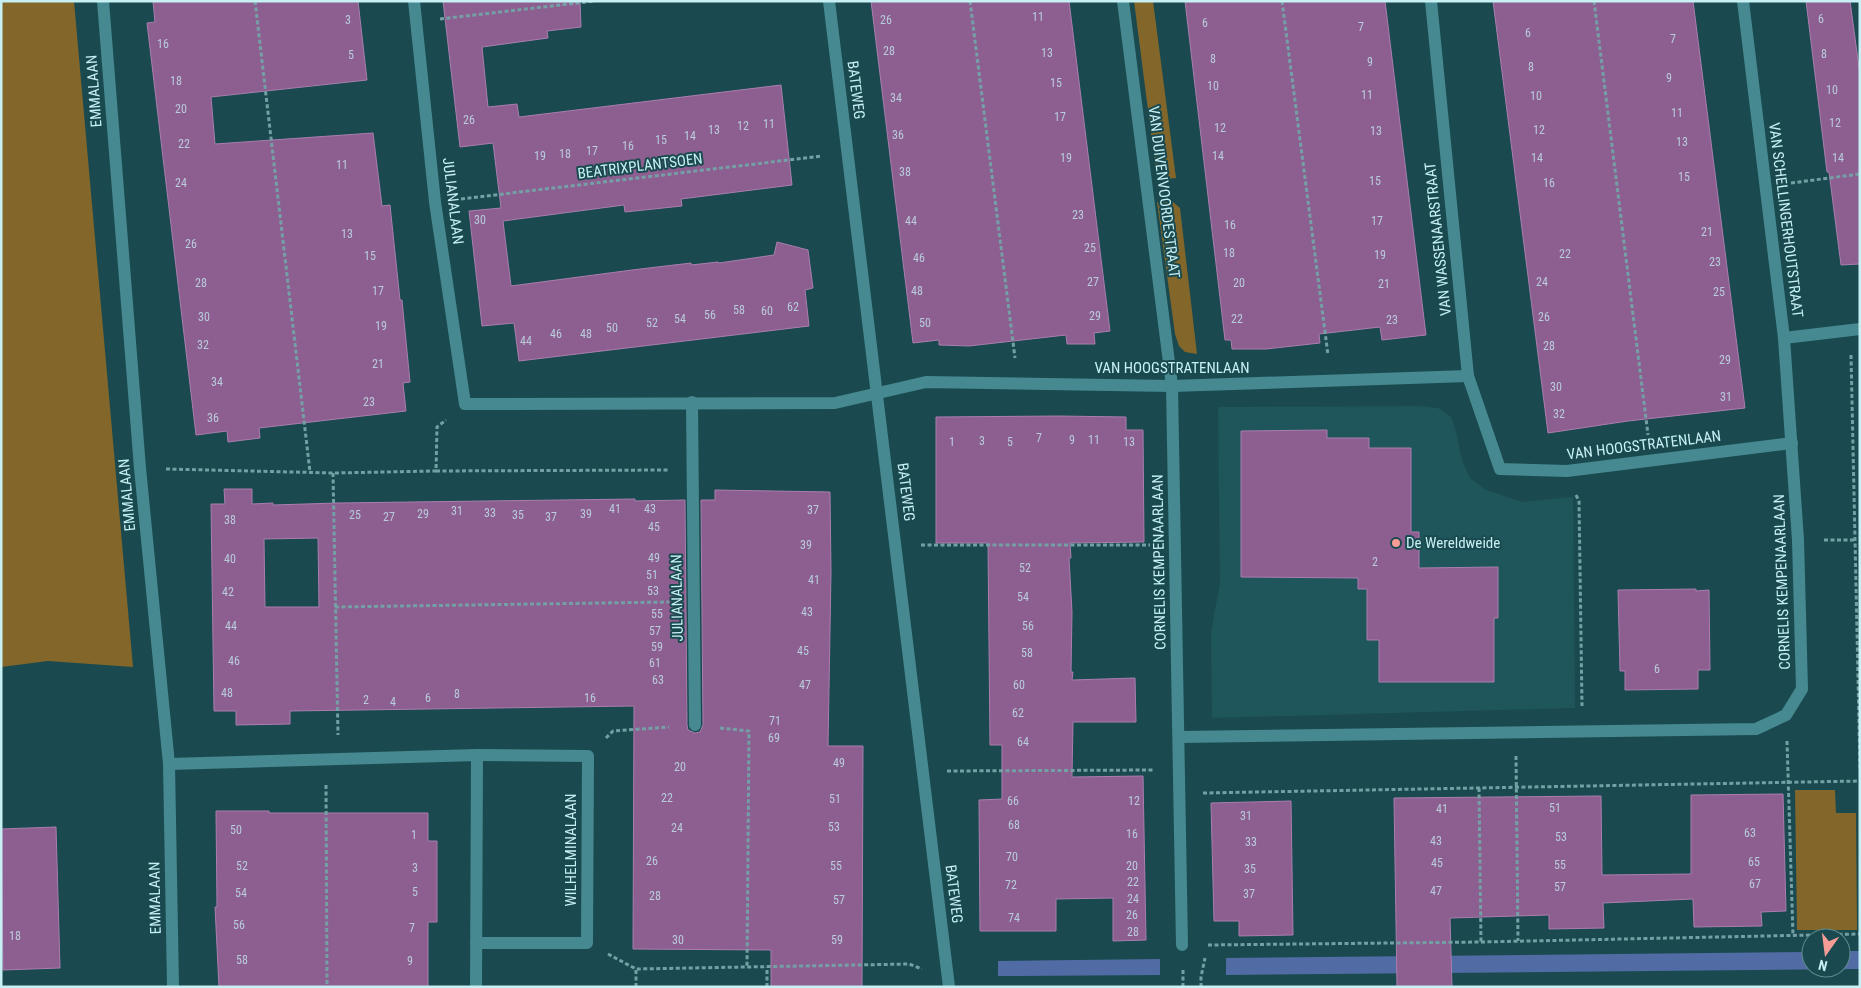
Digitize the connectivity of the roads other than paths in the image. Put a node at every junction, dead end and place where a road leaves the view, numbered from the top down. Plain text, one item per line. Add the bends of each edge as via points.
1 (103, 1) edge
2 (414, 1) edge
3 (828, 1) edge
4 (1123, 1) edge
5 (1431, 1) edge
6 (1743, 1) edge
7 (1855, 330) edge
8 (1784, 338) junction
9 (1468, 376) junction
10 (1172, 386) junction
11 (878, 394) junction
12 (692, 402) junction
13 (1792, 443) junction
14 (1500, 469) joint
15 (694, 725) road end
16 (1179, 737) junction
17 (477, 755) junction
18 (170, 764) junction
19 (476, 943) junction
20 (1182, 945) dead end
21 (949, 984) edge
22 (173, 987) edge
23 (476, 987) edge

1 - 18 street, EMMALAAN via 140,468
2 - 12 street, JULIANALAAN via 435,202 465,404
3 - 11 street, BATEWEG
4 - 10 street, VAN DUIVENVOORDESTRAAT
5 - 9 street, VAN WASSENAARSTRAAT
6 - 8 street, VAN SCHELLINGERHOUTSTRAAT
7 - 8 street
8 - 13 street, VAN SCHELLINGERHOUTSTRAAT
9 - 10 street, VAN HOOGSTRATENLAAN
9 - 14 street, VAN WASSENAARSTRAAT
10 - 11 street, VAN HOOGSTRATENLAAN via 926,382
10 - 16 street, CORNELIS KEMPENAARLAAN
11 - 12 street via 835,403
11 - 21 street, BATEWEG
12 - 15 street, JULIANALAAN
13 - 14 street, VAN HOOGSTRATENLAAN via 1567,471
13 - 16 street, CORNELIS KEMPENAARLAAN via 1802,689 1786,715 1756,729
16 - 20 street, CORNELIS KEMPENAARLAAN
17 - 18 street
17 - 19 street
17 - 19 street, WILHELMINALAAN via 588,756 587,943
18 - 22 street, EMMALAAN
19 - 23 street

